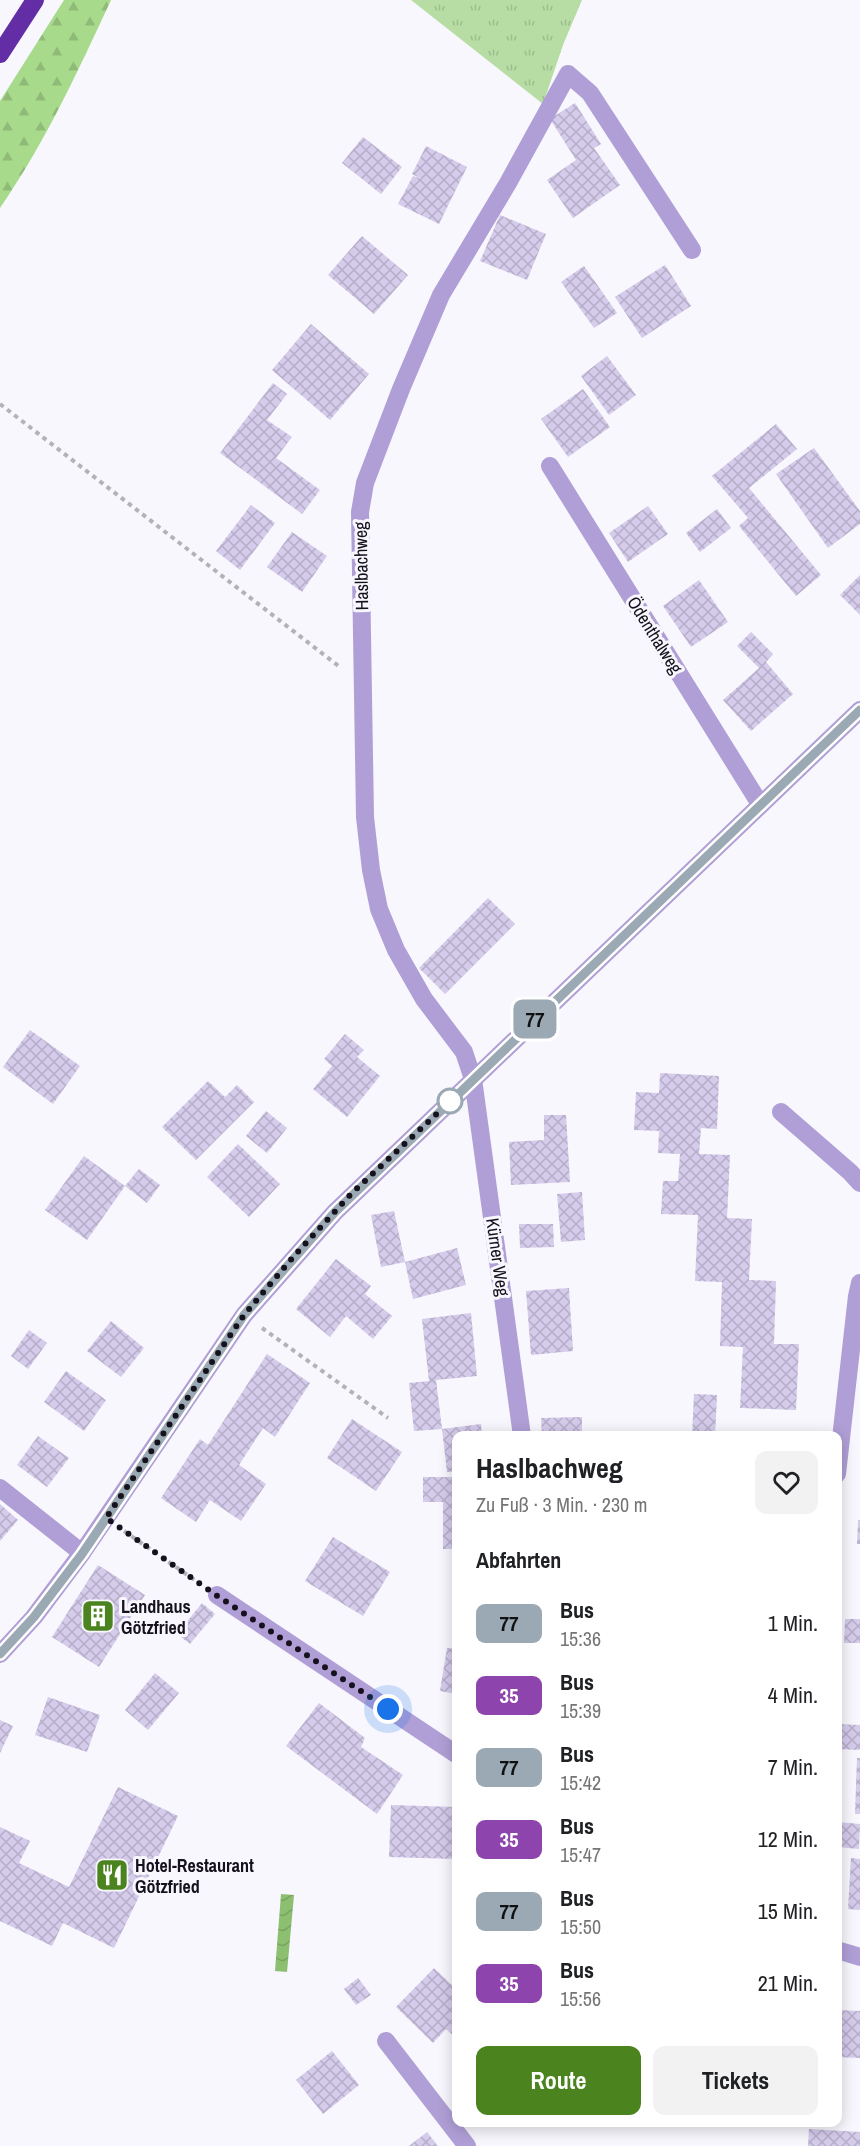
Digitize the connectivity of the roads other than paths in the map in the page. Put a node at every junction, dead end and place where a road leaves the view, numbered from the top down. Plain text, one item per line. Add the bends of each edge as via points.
1 (35, 0) edge
2 (0, 54) edge
3 (692, 250) dead end
4 (550, 466) dead end
5 (860, 710) edge
6 (760, 804) junction
7 (473, 1080) junction
8 (781, 1112) dead end
9 (860, 1183) edge
10 (860, 1283) edge
11 (521, 1431) edge
12 (842, 1431) edge
13 (0, 1488) edge
14 (82, 1554) junction
15 (216, 1595) road end
16 (0, 1654) edge
17 (452, 1751) edge
18 (842, 1952) edge
19 (860, 1957) edge
20 (386, 2042) dead end
21 (452, 2127) edge
22 (452, 2127) edge
23 (467, 2146) edge

1 - 2 highway
3 - 7 street, Haslbachweg via 590,93 568,74 441,295 364,483 360,512 365,817 370,870 379,909 396,950 424,999 464,1052
4 - 6 street, Ödenthalweg
5 - 6 street
6 - 7 street
7 - 11 street, Kürner Weg
7 - 14 street via 352,1193 244,1315
8 - 9 street
10 - 12 street
13 - 14 street
14 - 16 street
15 - 17 street
18 - 19 street
20 - 22 street
21 - 23 street

